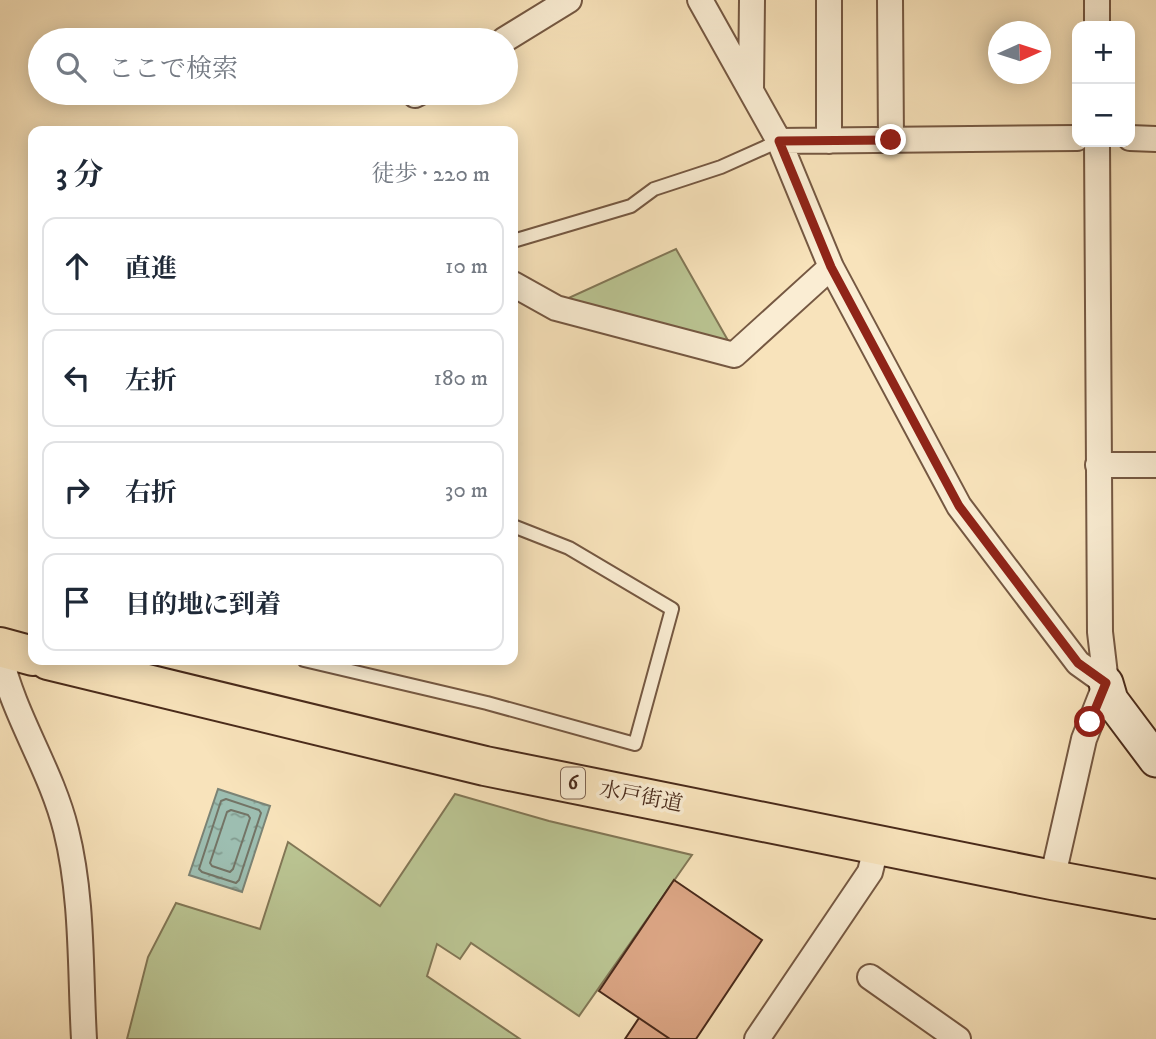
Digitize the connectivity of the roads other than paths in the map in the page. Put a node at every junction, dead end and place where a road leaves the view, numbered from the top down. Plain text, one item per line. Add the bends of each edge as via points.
1 (569, 0) edge
2 (700, 0) edge
3 (752, 0) edge
4 (829, 0) edge
5 (890, 0) edge
6 (1097, 0) edge
7 (1097, 21) edge
8 (518, 31) edge
9 (751, 91) junction
10 (1072, 138) edge
11 (1135, 138) edge
12 (1156, 139) edge
13 (891, 140) junction
14 (779, 141) junction
15 (829, 141) junction
16 (1097, 147) edge
17 (518, 240) edge
18 (831, 267) junction
19 (518, 287) edge
20 (1098, 465) junction
21 (1156, 465) edge
22 (518, 528) edge
23 (0, 647) edge
24 (0, 655) edge
25 (28, 655) edge
26 (69, 665) edge
27 (325, 665) edge
28 (1106, 683) junction
29 (1156, 760) edge
30 (877, 844) junction
31 (1052, 880) junction
32 (1156, 899) edge
33 (870, 977) dead end
34 (84, 1039) edge
35 (758, 1039) edge
36 (958, 1039) edge

1 - 8 street
2 - 9 street
3 - 9 street
4 - 15 street
5 - 13 street
6 - 7 street
9 - 14 street
10 - 13 street
11 - 12 street
13 - 15 street
14 - 15 street
14 - 17 lane via 654,189 631,206
14 - 18 street
16 - 20 street
18 - 19 street via 734,355 556,308
18 - 28 street via 959,506 1078,663
20 - 21 street
20 - 28 street via 1100,632
22 - 27 lane via 569,548 672,608 635,744
23 - 25 highway
24 - 34 street via 12,699 66,830 76,887
26 - 30 highway, 水戸街道 / 6 via 485,766
28 - 29 street via 1111,700
28 - 31 street via 1084,740
30 - 31 highway, 水戸街道 / 6
30 - 35 street via 870,872
31 - 32 highway, 水戸街道 / 6
33 - 36 street

